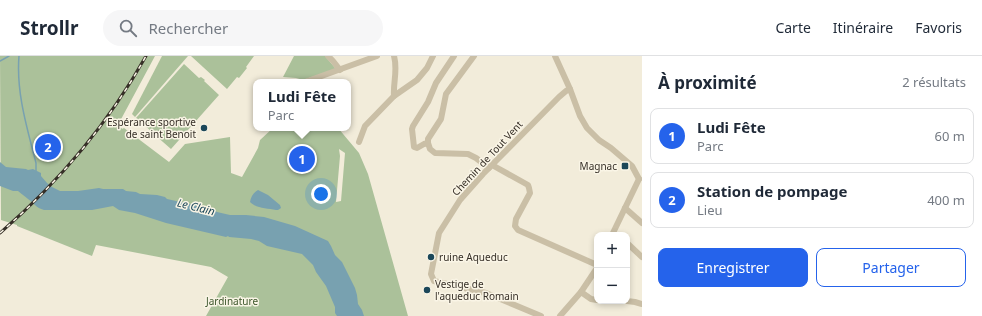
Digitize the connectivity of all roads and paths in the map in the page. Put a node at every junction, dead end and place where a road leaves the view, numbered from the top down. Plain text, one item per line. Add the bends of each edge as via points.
1 (328, 56) edge
2 (377, 56) edge
3 (394, 56) edge
4 (433, 56) edge
5 (454, 56) edge
6 (474, 56) edge
7 (555, 56) edge
8 (340, 70) junction
9 (314, 79) edge
10 (570, 88) junction
11 (394, 96) junction
12 (360, 142) dead end
13 (428, 144) junction
14 (490, 167) junction
15 (640, 180) edge
16 (625, 208) junction
17 (642, 223) edge
18 (615, 232) edge
19 (630, 246) edge
20 (642, 257) edge
21 (594, 265) edge
22 (596, 268) edge
23 (581, 292) junction
24 (594, 299) edge
25 (630, 301) edge
26 (642, 304) edge
27 (541, 316) edge
28 (560, 316) edge

1 - 8 street
2 - 8 street
3 - 11 street
4 - 11 street via 428,68 417,80
5 - 13 street via 436,82 412,129 414,147
6 - 13 street via 446,94 441,119 428,139
7 - 10 street
8 - 9 street
10 - 14 street, Chemin de Tout Vent
10 - 15 street via 587,128 632,166
11 - 12 street via 365,126
13 - 14 street via 435,154 468,154
14 - 21 street via 528,184 530,193 516,219 515,226 518,230
14 - 27 street, Chemin de Tout Vent via 460,200 439,233 431,274 434,281 486,293
15 - 16 street
16 - 17 street
16 - 18 street
19 - 20 street
22 - 23 street
23 - 24 street
23 - 28 street
25 - 26 street

